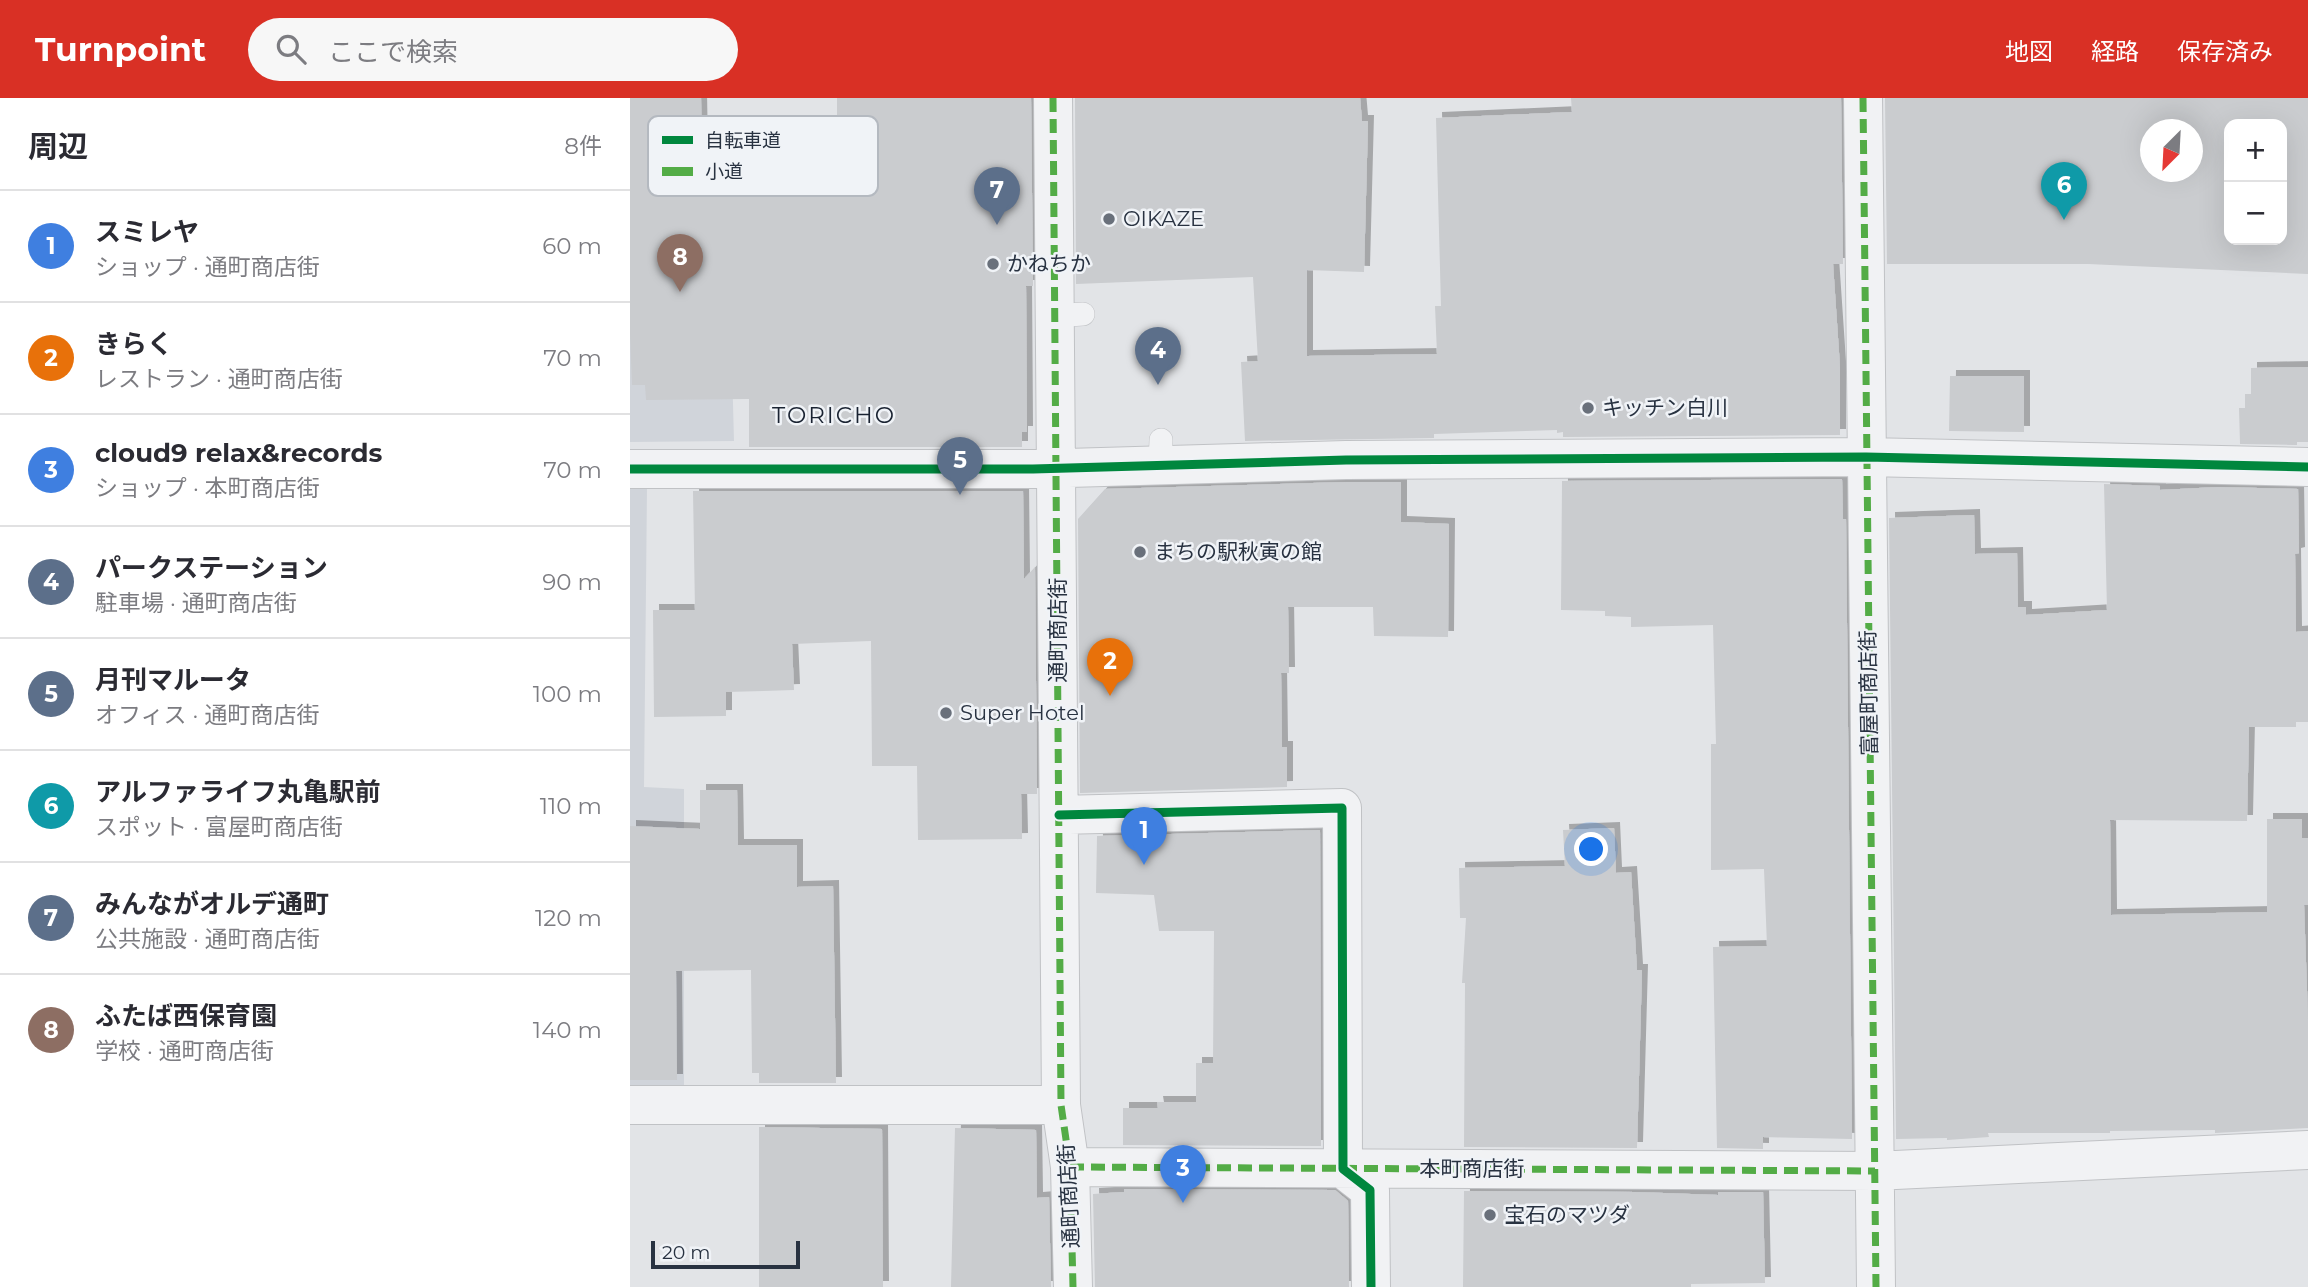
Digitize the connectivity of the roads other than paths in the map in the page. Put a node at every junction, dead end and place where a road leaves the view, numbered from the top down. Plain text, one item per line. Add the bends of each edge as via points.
1 (1053, 98) edge
2 (1863, 98) edge
3 (1866, 457) junction
4 (2308, 467) edge
5 (630, 469) edge
6 (1057, 469) junction
7 (1059, 815) junction
8 (630, 1105) edge
9 (1061, 1105) junction
10 (2308, 1150) edge
11 (1070, 1167) junction
12 (1343, 1168) junction
13 (1875, 1171) junction
14 (1073, 1287) edge
15 (1371, 1287) edge
16 (1876, 1287) edge

1 - 6 street, 通町商店街 via 1068,315
2 - 3 street, 富屋町商店街
3 - 4 street
3 - 6 street via 1346,460 1160,453
3 - 13 street, 富屋町商店街
5 - 6 street
6 - 7 street, 通町商店街
7 - 9 street, 通町商店街
7 - 12 street via 1342,808
8 - 9 street
9 - 11 street, 通町商店街
10 - 13 street, 本町商店街
11 - 12 street, 本町商店街
11 - 14 street, 通町商店街
12 - 13 street, 本町商店街
12 - 15 street via 1370,1191
13 - 16 street, 富屋町商店街

